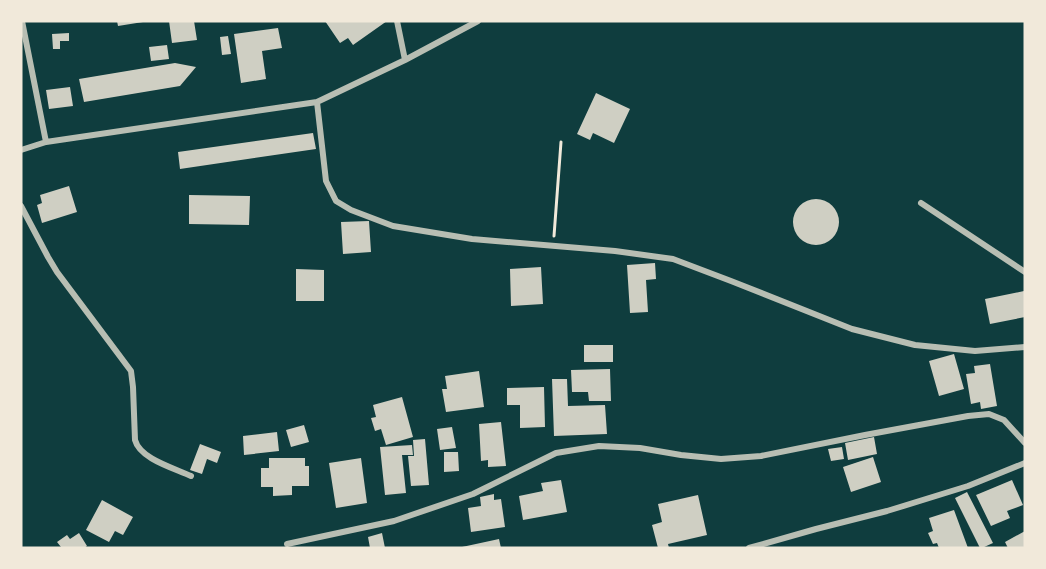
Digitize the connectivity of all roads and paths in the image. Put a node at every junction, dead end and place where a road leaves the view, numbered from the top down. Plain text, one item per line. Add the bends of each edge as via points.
1 (22, 21) edge
2 (397, 21) edge
3 (478, 21) edge
4 (405, 60) junction
5 (317, 102) junction
6 (46, 142) junction
7 (561, 142) dead end
8 (21, 150) edge
9 (921, 203) dead end
10 (21, 206) edge
11 (553, 246) junction
12 (1025, 272) edge
13 (1025, 347) edge
14 (1025, 443) edge
15 (1025, 463) edge
16 (191, 476) dead end
17 (287, 544) dead end
18 (749, 548) edge

1 - 6 street
2 - 4 street
3 - 4 street
4 - 5 street
5 - 6 street
5 - 11 street via 326,181 336,201 393,226 472,239
6 - 8 street
7 - 11 path
9 - 12 street
10 - 16 street via 57,272 131,371 137,446 146,455
11 - 13 street via 673,259 852,329 915,345 975,351
14 - 17 street via 1004,420 989,414 760,456 721,459 599,446 556,453 473,494 394,520
15 - 18 street via 887,511

